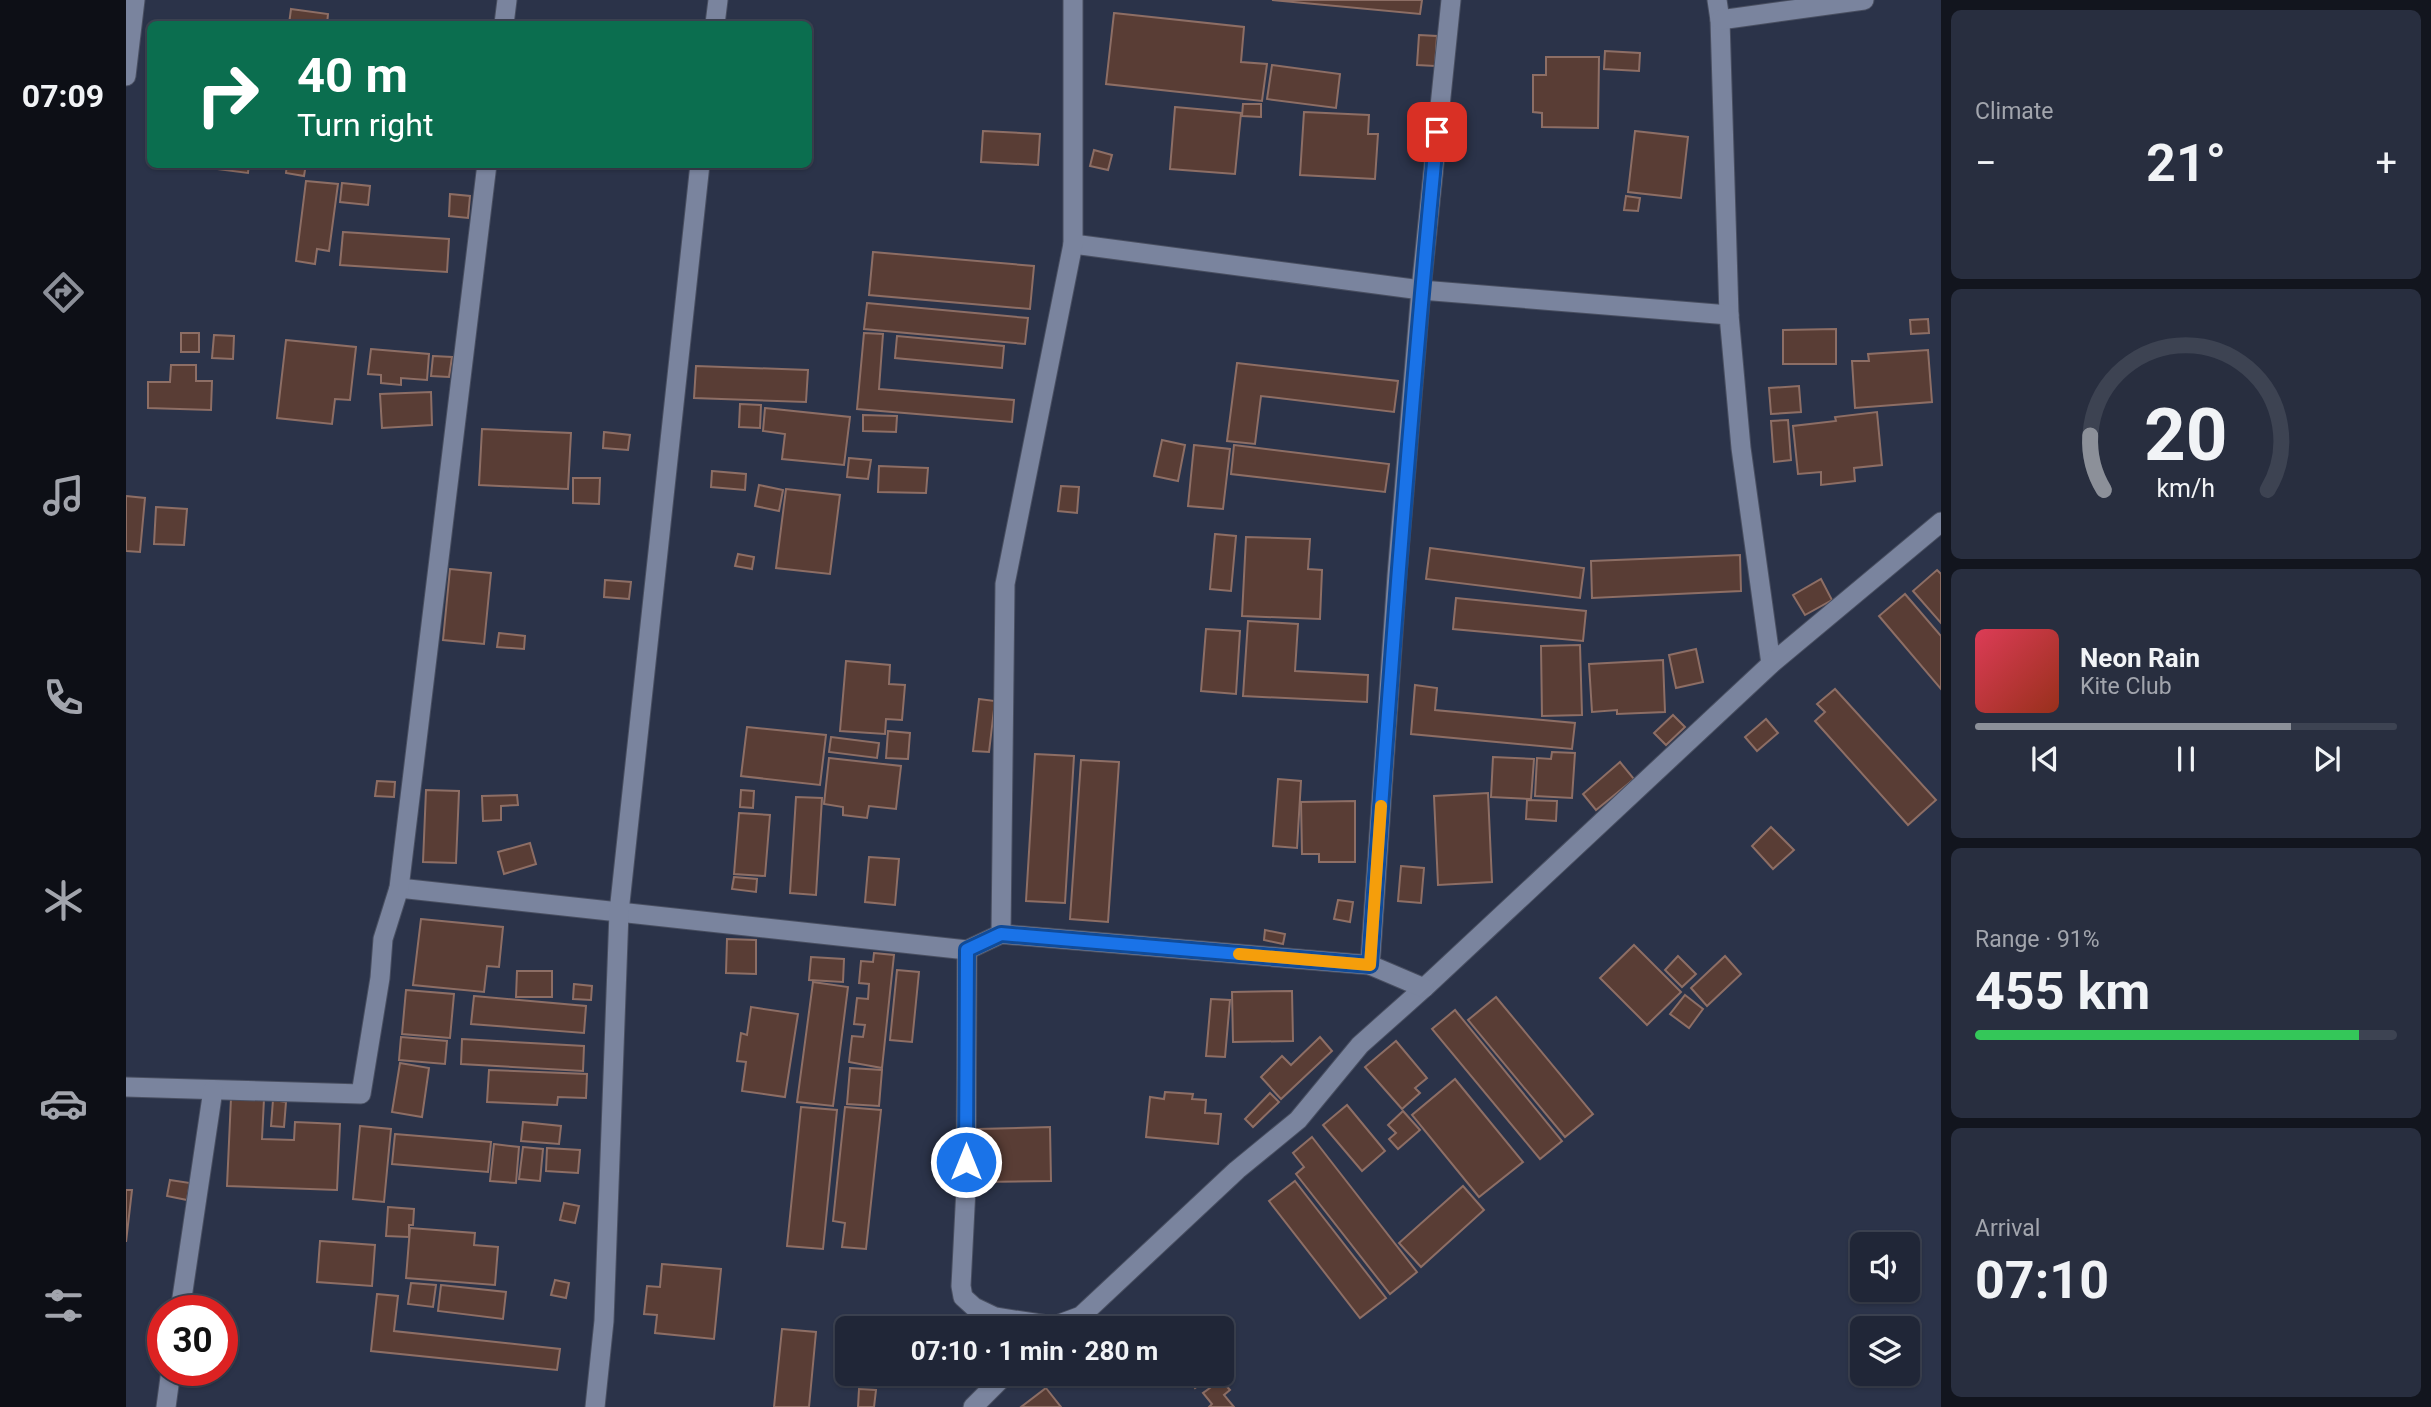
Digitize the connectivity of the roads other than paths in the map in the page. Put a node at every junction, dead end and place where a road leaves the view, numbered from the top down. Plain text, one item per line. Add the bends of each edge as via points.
1 (135, 0) edge
2 (507, 0) edge
3 (718, 0) edge
4 (1073, 0) edge
5 (1451, 0) edge
6 (1717, 0) edge
7 (1864, 0) edge
8 (1720, 20) junction
9 (504, 21) edge
10 (715, 21) edge
11 (126, 76) edge
12 (487, 168) edge
13 (700, 168) edge
14 (1073, 244) junction
15 (1421, 290) junction
16 (1729, 315) junction
17 (1941, 522) edge
18 (1772, 664) junction
19 (399, 888) junction
20 (619, 912) junction
21 (1001, 934) junction
22 (967, 950) junction
23 (1370, 965) junction
24 (1424, 988) junction
25 (126, 1087) edge
26 (213, 1090) junction
27 (182, 1295) edge
28 (993, 1316) edge
29 (1082, 1316) edge
30 (169, 1386) edge
31 (994, 1386) edge
32 (166, 1407) edge
33 (595, 1407) edge
34 (973, 1407) edge

1 - 11 street
2 - 9 street
3 - 10 street
4 - 14 street
5 - 15 street
6 - 8 street
7 - 8 street
8 - 16 street
12 - 19 street
13 - 20 street
14 - 15 street
14 - 21 street via 1005,584
15 - 16 street
15 - 23 street
16 - 18 street via 1741,448
17 - 18 street
18 - 24 street
19 - 20 street
19 - 26 street via 383,939 361,1094
20 - 22 street
20 - 33 street via 604,1321
21 - 22 street
21 - 23 street
22 - 28 street via 961,1286 963,1297
23 - 24 street
24 - 29 street via 1360,1045 1298,1120 1237,1170
25 - 26 street
26 - 27 street
30 - 32 street
31 - 34 street

